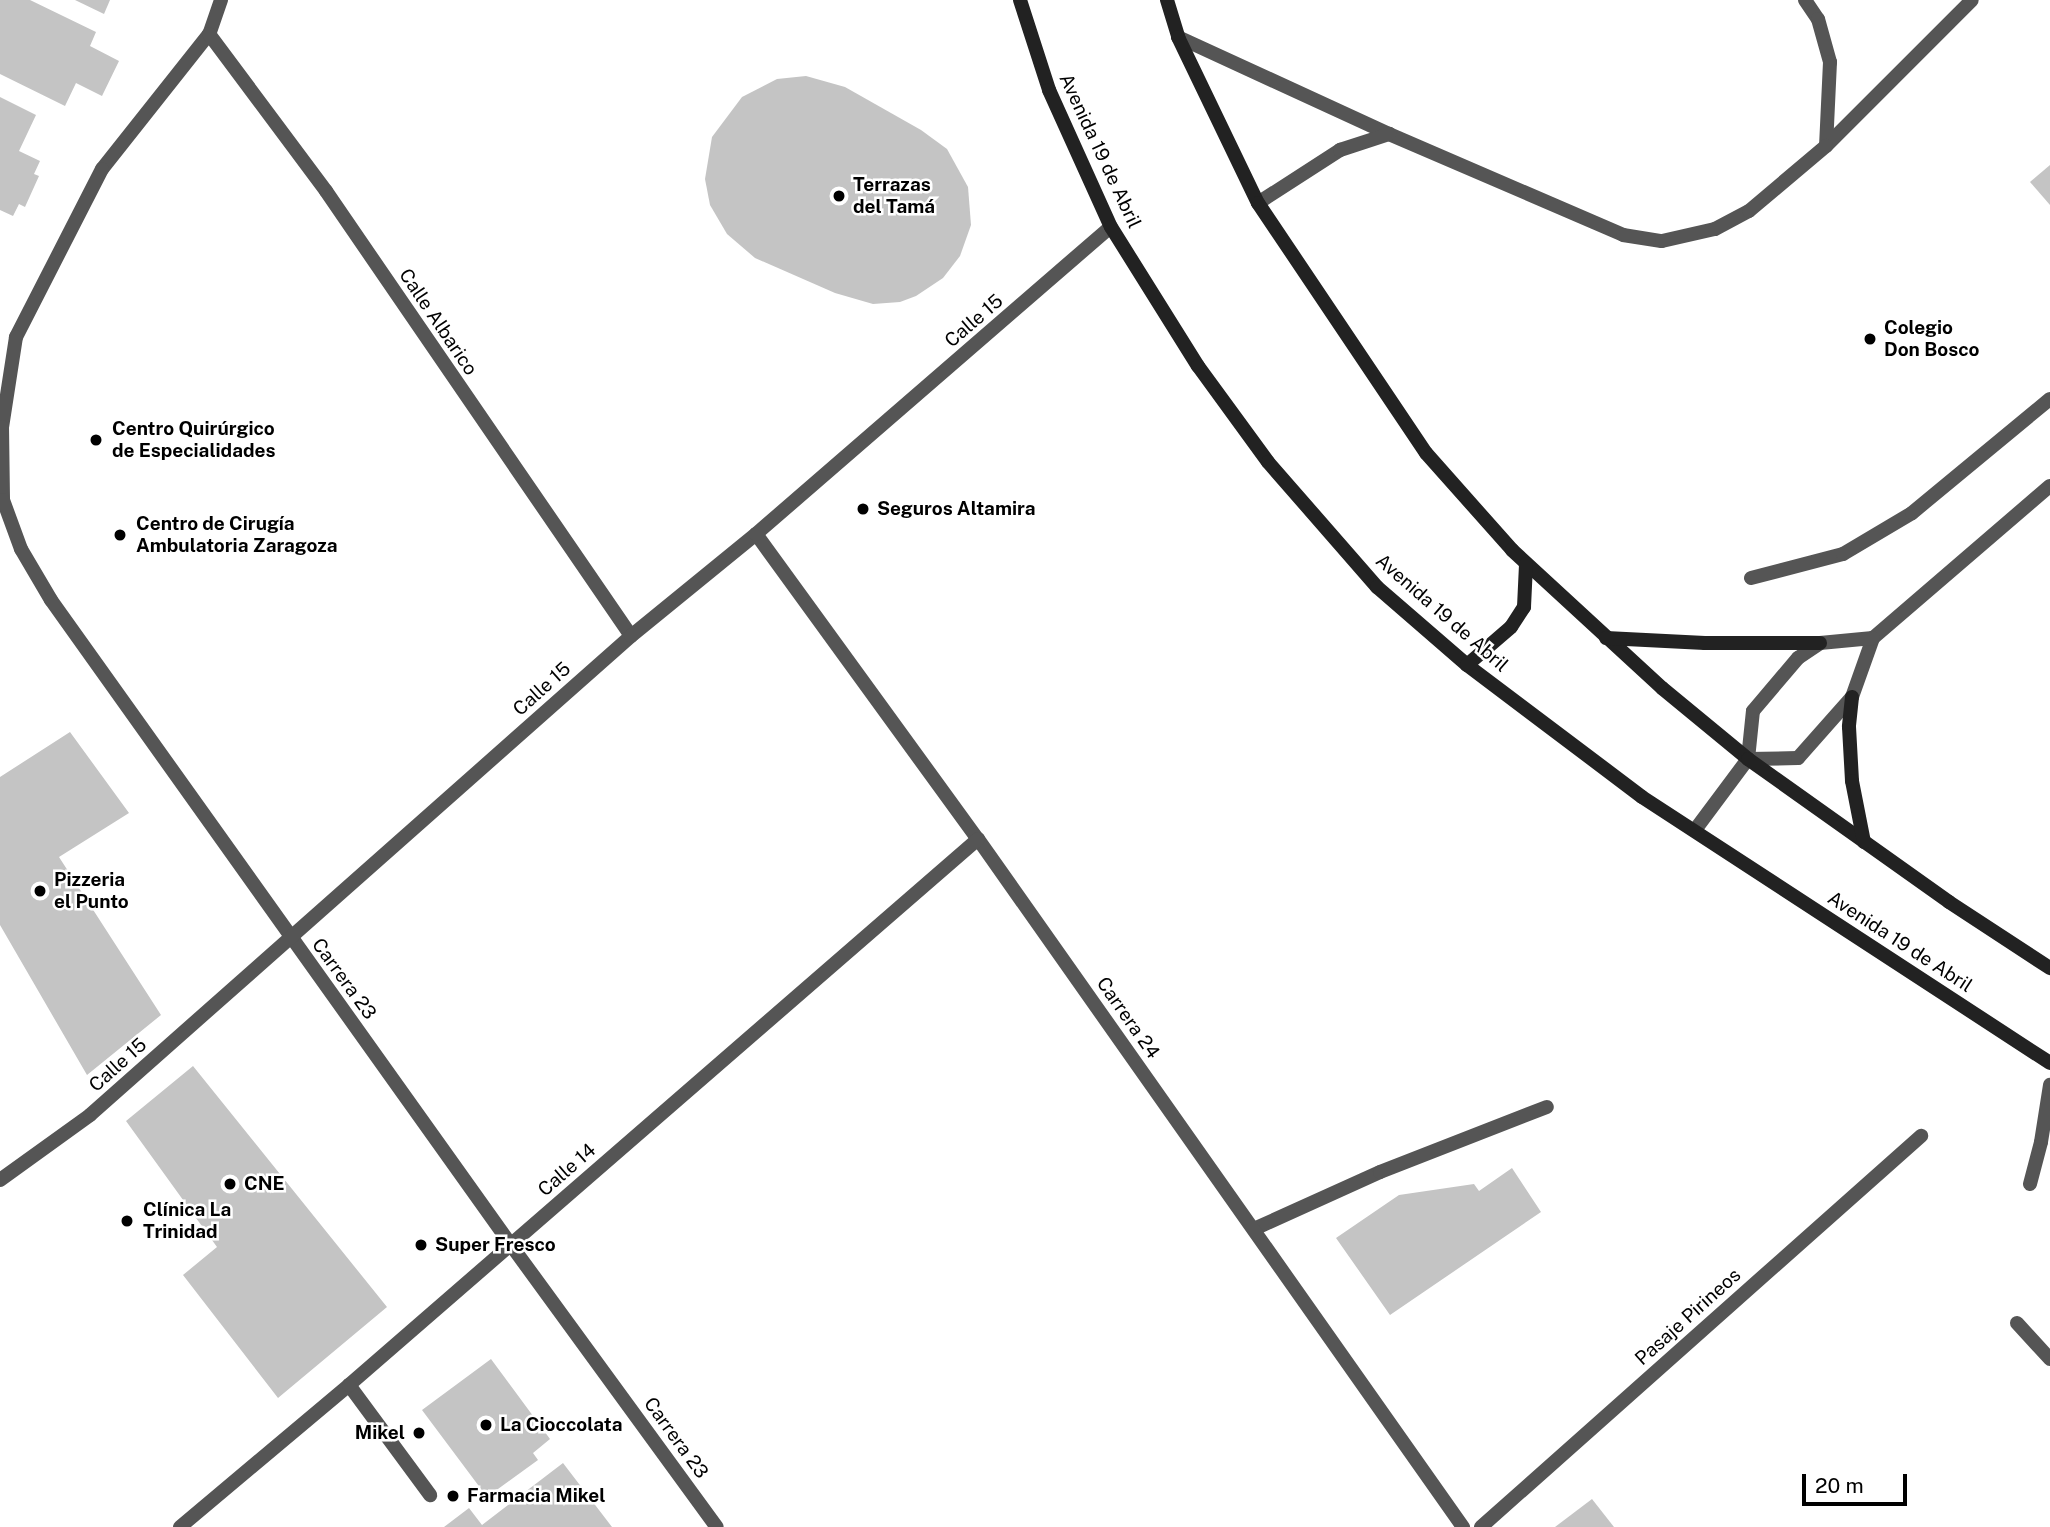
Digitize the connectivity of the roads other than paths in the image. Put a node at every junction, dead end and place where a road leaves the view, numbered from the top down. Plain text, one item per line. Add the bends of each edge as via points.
1 (221, 0) edge
2 (1020, 0) edge
3 (1167, 0) edge
4 (1805, 0) edge
5 (1972, 0) edge
6 (209, 34) junction
7 (1178, 37) junction
8 (1388, 134) junction
9 (1826, 146) junction
10 (1258, 202) junction
11 (1111, 227) junction
12 (2050, 399) edge
13 (2, 427) edge
14 (2050, 486) edge
15 (756, 534) junction
16 (1526, 564) junction
17 (1751, 578) dead end
18 (631, 636) junction
19 (1606, 638) junction
20 (1872, 638) junction
21 (1820, 643) junction
22 (1467, 664) junction
23 (1852, 697) junction
24 (1748, 760) junction
25 (1695, 830) junction
26 (978, 839) junction
27 (1864, 842) junction
28 (290, 938) junction
29 (2050, 968) edge
30 (2050, 1063) edge
31 (2050, 1085) edge
32 (1547, 1107) dead end
33 (1921, 1136) dead end
34 (0, 1180) edge
35 (2030, 1184) dead end
36 (1254, 1229) junction
37 (511, 1245) junction
38 (2017, 1323) dead end
39 (2050, 1359) edge
40 (349, 1385) junction
41 (430, 1495) dead end
42 (180, 1527) edge
43 (717, 1527) edge
44 (1463, 1527) edge
45 (1481, 1527) edge

1 - 6 street, Carrera 23
2 - 11 main road, Avenida 19 de Abril via 1049,90
3 - 7 main road
4 - 9 street via 1818,19 1830,62
5 - 9 street
6 - 13 street, Carrera 23 via 96,181 16,337
6 - 18 street, Calle Albarico via 326,191
7 - 8 street
7 - 10 main road
8 - 9 street via 1483,172 1590,223 1623,235 1662,241 1715,229 1749,211
8 - 10 street via 1340,150
10 - 16 main road via 1426,453
11 - 15 street, Calle 15
11 - 22 main road, Avenida 19 de Abril via 1198,366 1268,462 1377,587
12 - 17 street via 1889,527 1843,554
13 - 28 street, Carrera 23 via 3,500 21,549 51,600
14 - 20 street
15 - 18 street, Calle 15
15 - 26 street, Carrera 24
16 - 19 main road
16 - 22 main road via 1524,607 1511,627
18 - 28 street, Calle 15
19 - 21 main road
19 - 24 main road
20 - 21 street
20 - 23 street
21 - 24 street via 1798,658 1753,711
22 - 25 main road, Avenida 19 de Abril via 1598,765
23 - 24 street via 1798,758
23 - 27 main road via 1852,781
24 - 25 street
24 - 27 main road
25 - 30 main road, Avenida 19 de Abril
26 - 36 street, Carrera 24
26 - 37 street, Calle 14
27 - 29 main road
28 - 34 street, Calle 15 via 90,1115
28 - 37 street, Carrera 23
31 - 35 street
32 - 36 street via 1380,1172
33 - 45 street, Pasaje Pirineos
36 - 44 street, Carrera 24
37 - 40 street, Calle 14
37 - 43 street, Carrera 23
38 - 39 street
40 - 41 street
40 - 42 street, Calle 14

